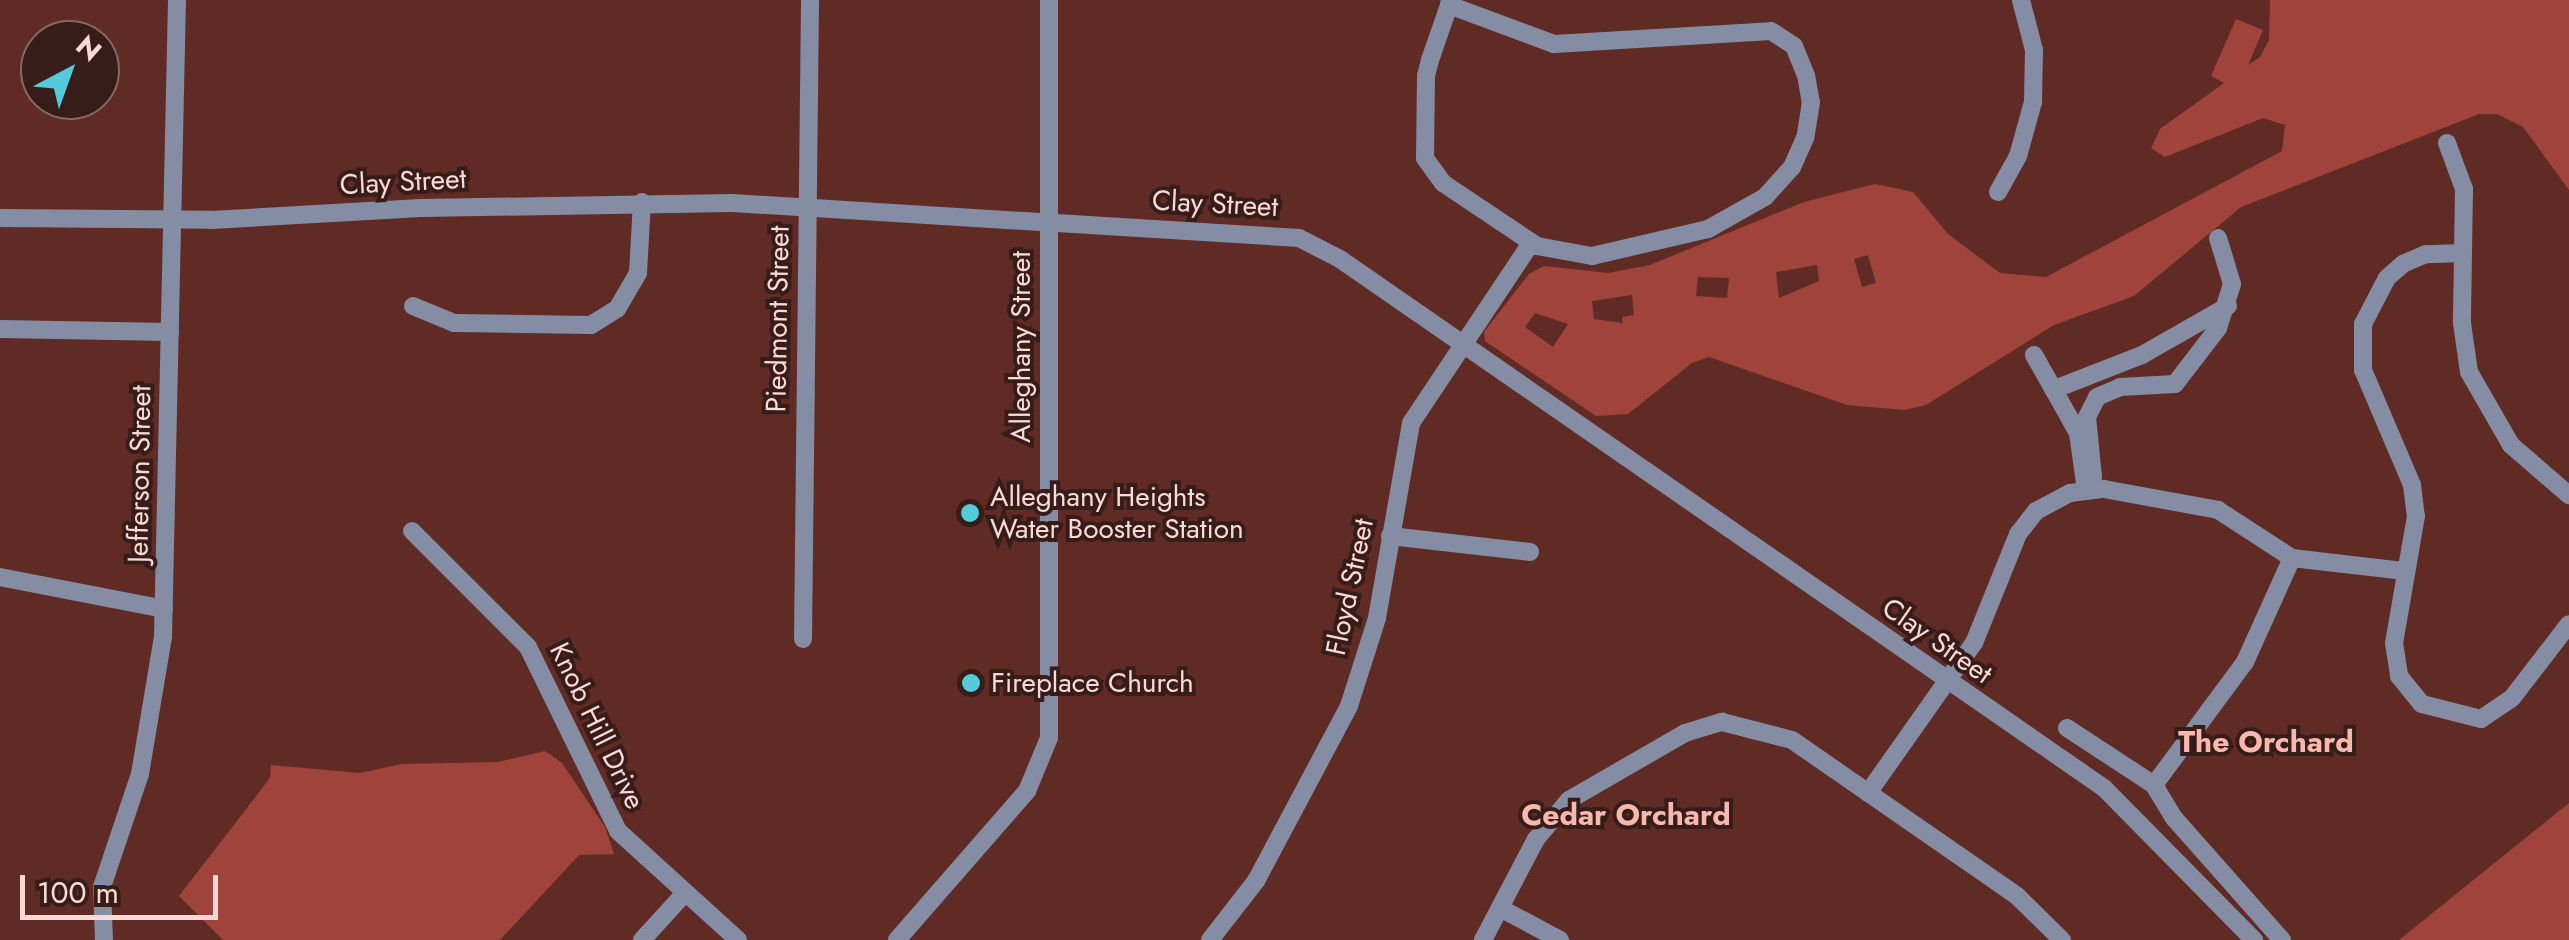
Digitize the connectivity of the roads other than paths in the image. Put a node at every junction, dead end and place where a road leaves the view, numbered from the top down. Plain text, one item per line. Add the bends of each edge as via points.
1 (176, 0) edge
2 (810, 0) edge
3 (1049, 0) edge
4 (2021, 0) edge
5 (1450, 2) edge
6 (2448, 144) dead end
7 (1998, 192) dead end
8 (642, 202) junction
9 (807, 209) junction
10 (0, 218) edge
11 (1048, 218) junction
12 (170, 221) junction
13 (2218, 238) dead end
14 (1532, 243) junction
15 (2462, 253) junction
16 (413, 306) dead end
17 (2228, 306) junction
18 (0, 329) edge
19 (170, 332) junction
20 (1461, 346) junction
21 (2034, 355) dead end
22 (2055, 389) junction
23 (2086, 490) junction
24 (2569, 495) edge
25 (412, 531) dead end
26 (1390, 536) junction
27 (1530, 552) dead end
28 (2292, 558) junction
29 (2405, 571) junction
30 (0, 576) edge
31 (164, 609) junction
32 (2569, 624) edge
33 (803, 639) dead end
34 (1946, 681) junction
35 (2067, 728) dead end
36 (2154, 785) junction
37 (1868, 793) junction
38 (684, 894) junction
39 (1500, 908) junction
40 (104, 940) edge
41 (642, 940) edge
42 (738, 940) edge
43 (897, 940) edge
44 (1210, 940) edge
45 (1484, 940) edge
46 (1560, 940) edge
47 (2062, 940) edge
48 (2254, 940) edge
49 (2282, 940) edge

1 - 12 street, Jefferson Street
2 - 9 street, Piedmont Street
3 - 11 street, Alleghany Street
4 - 7 street via 2034,50 2033,102 2018,156
5 - 14 street via 1426,76 1425,158 1443,183
5 - 14 street via 1524,36 1572,46 1760,28 1794,46 1806,75 1811,102 1797,156 1780,183 1742,213 1663,245 1616,254 1566,255
6 - 15 street via 2464,189
8 - 9 street, Clay Street
8 - 12 street, Clay Street
8 - 16 street via 638,273 618,310 591,326 454,322
9 - 11 street, Clay Street
9 - 33 street, Piedmont Street
10 - 12 street, Clay Street
11 - 20 street, Clay Street via 1275,233 1314,244
11 - 43 street, Alleghany Street via 1046,753 1027,791
12 - 19 street, Jefferson Street
13 - 17 street via 2232,284
14 - 20 street, Floyd Street
15 - 24 street via 2464,345 2480,402 2511,445
15 - 29 street via 2426,254 2403,264 2380,288 2363,324 2363,370 2412,484 2416,516
17 - 22 street via 2142,355
17 - 23 street via 2181,380 2162,389 2120,387 2096,397 2087,417 2093,477
18 - 19 street
19 - 31 street, Jefferson Street
20 - 26 street, Floyd Street via 1411,424
20 - 34 street, Clay Street
21 - 22 street
22 - 23 street via 2078,433
23 - 28 street via 2218,510
23 - 34 street via 2036,511 2018,534 1981,629
25 - 38 street, Knob Hill Drive via 528,648 558,697 605,812
26 - 27 street
26 - 44 street, Floyd Street via 1377,618 1349,706 1256,880
28 - 29 street
28 - 36 street via 2245,662
29 - 32 street via 2395,660 2411,692 2440,713 2481,719 2498,712
30 - 31 street
31 - 40 street, Jefferson Street via 151,726 102,888
34 - 37 street
34 - 48 street, Clay Street via 2129,809
35 - 36 street
36 - 49 street via 2174,818
37 - 39 street via 1764,728 1704,726 1569,800 1536,839
37 - 47 street via 2017,896
38 - 41 street
38 - 42 street, Knob Hill Drive
39 - 45 street
39 - 46 street

